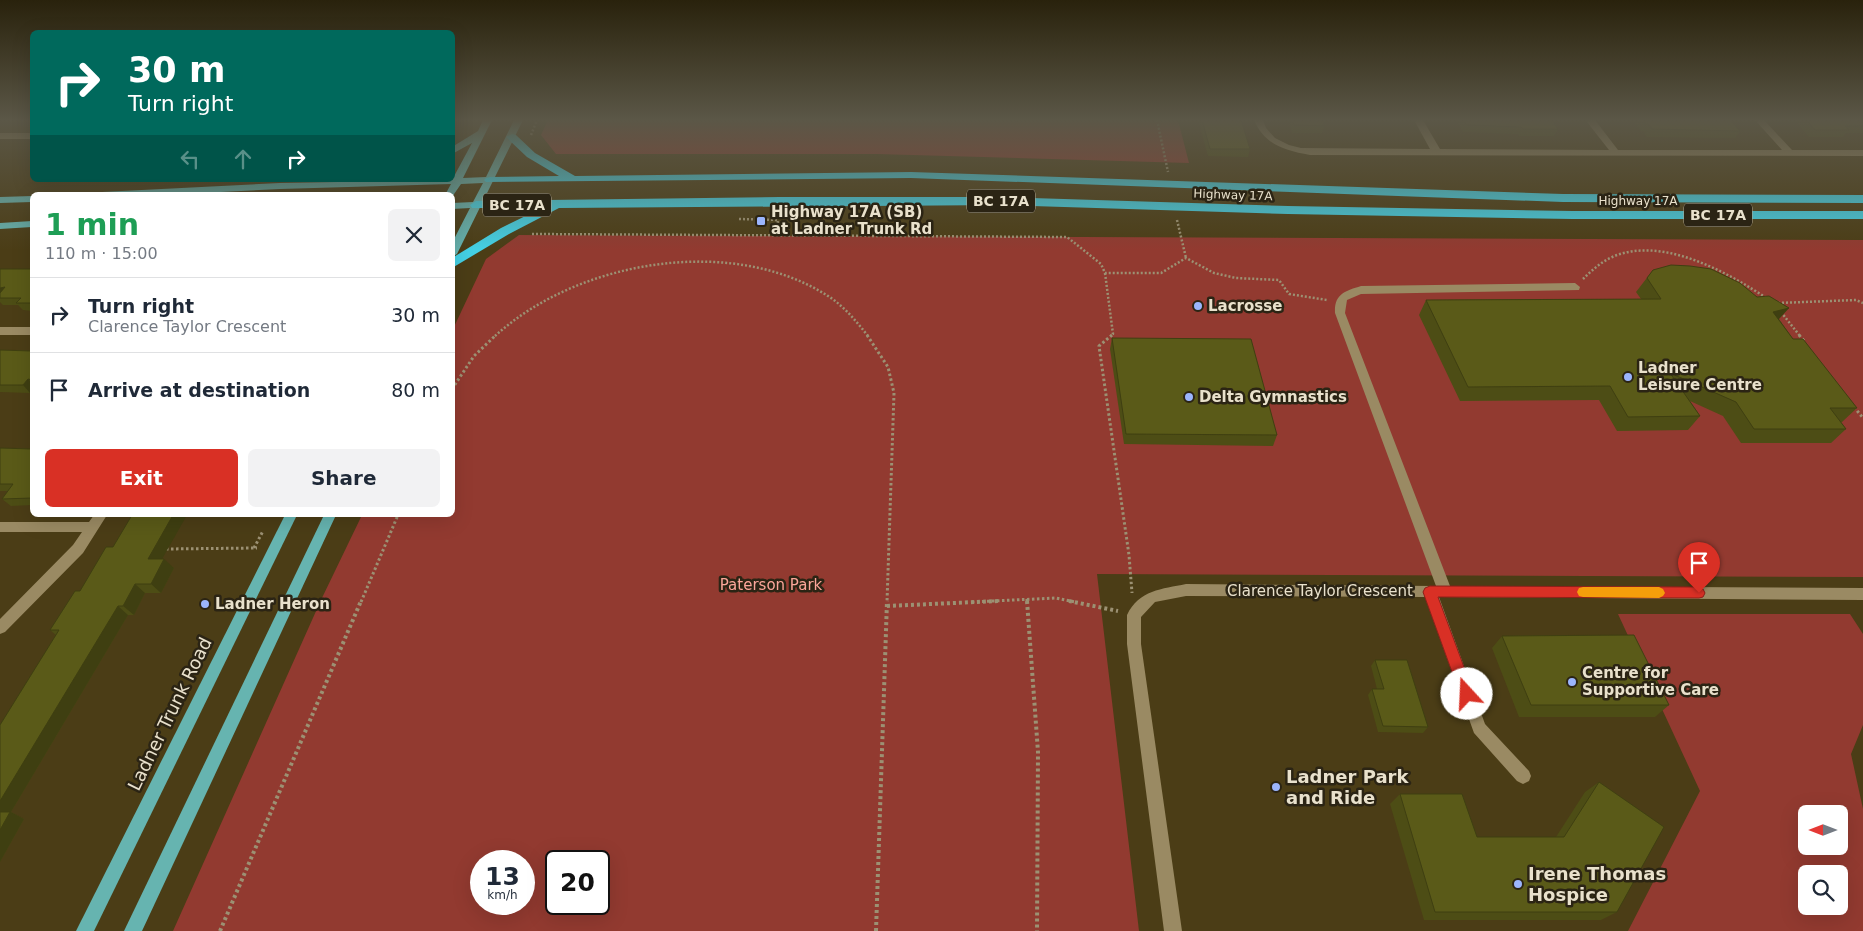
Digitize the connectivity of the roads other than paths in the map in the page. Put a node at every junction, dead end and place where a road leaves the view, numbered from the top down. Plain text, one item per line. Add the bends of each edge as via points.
1 (466, 163) edge
2 (498, 163) edge
3 (546, 163) edge
4 (571, 178) junction
5 (490, 180) junction
6 (457, 181) junction
7 (371, 182) edge
8 (161, 192) edge
9 (452, 192) edge
10 (30, 199) edge
11 (1863, 199) edge
12 (0, 200) edge
13 (558, 204) junction
14 (476, 205) junction
15 (455, 206) edge
16 (1863, 215) edge
17 (30, 224) edge
18 (0, 226) edge
19 (455, 248) edge
20 (455, 262) edge
21 (1575, 287) road end
22 (0, 331) edge
23 (30, 331) edge
24 (290, 517) edge
25 (329, 517) edge
26 (98, 521) edge
27 (0, 527) edge
28 (1430, 592) junction
29 (1445, 592) junction
30 (1859, 594) edge
31 (1863, 606) edge
32 (0, 628) edge
33 (1523, 776) dead end
34 (85, 931) edge
35 (133, 931) edge
36 (1173, 931) edge

1 - 6 main road
2 - 5 main road
3 - 4 highway
4 - 5 highway, Highway 17A / BC 17A
4 - 11 highway, Highway 17A / BC 17A via 911,175 1563,198
5 - 6 main road, Highway 17A / BC 17A
5 - 14 main road
6 - 9 main road
7 - 8 main road, Highway 17A / BC 17A
10 - 12 main road
13 - 14 highway, Highway 17A / BC 17A
13 - 16 highway, Highway 17A / BC 17A via 1004,201 1583,215
13 - 20 highway via 505,231
14 - 15 main road, Highway 17A / BC 17A
14 - 19 main road
17 - 18 main road
21 - 29 street via 1361,290 1346,294 1339,302 1340,313
22 - 23 street
24 - 34 main road, Ladner Trunk Road
25 - 35 main road
26 - 27 street
26 - 32 street via 78,549
28 - 29 street, Clarence Taylor Crescent
28 - 33 street via 1479,728
28 - 36 street, Clarence Taylor Crescent via 1186,590 1152,597 1134,615 1134,644
29 - 30 street, Clarence Taylor Crescent
30 - 31 street

